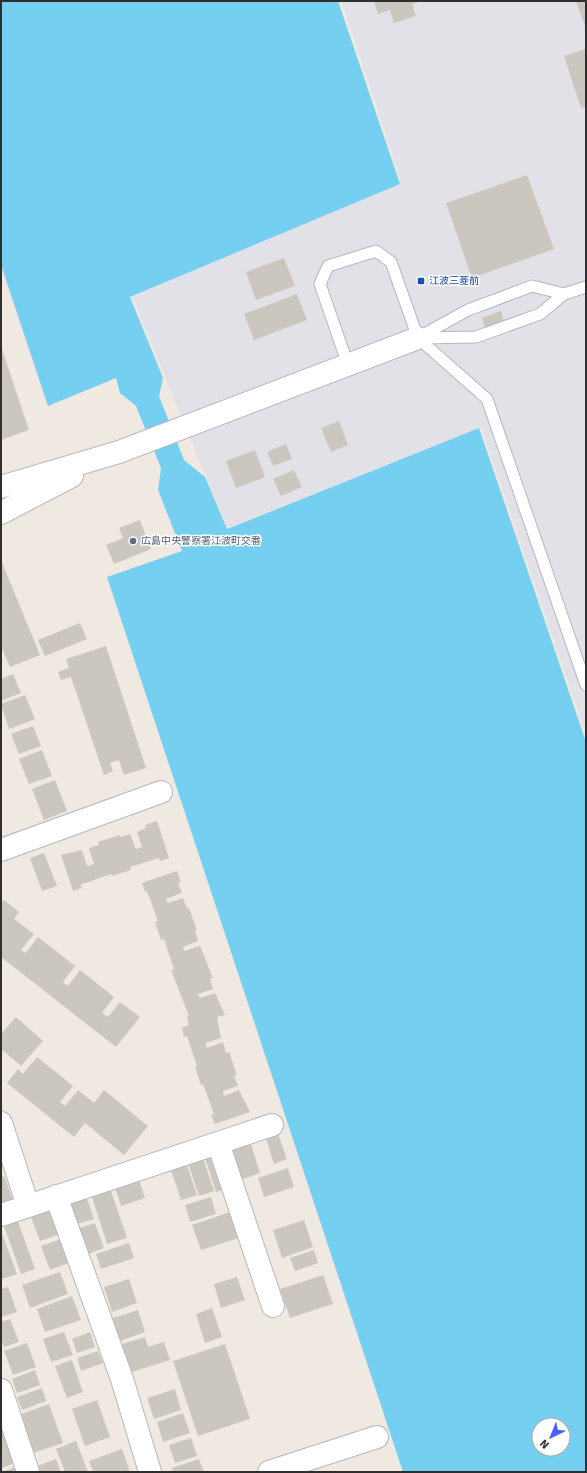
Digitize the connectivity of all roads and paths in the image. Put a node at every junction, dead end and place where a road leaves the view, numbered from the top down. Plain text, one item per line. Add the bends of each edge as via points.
1 (586, 287) edge
2 (564, 294) junction
3 (418, 338) junction
4 (348, 365) junction
5 (119, 452) junction
6 (1, 487) edge
7 (1, 513) edge
8 (586, 685) edge
9 (161, 792) dead end
10 (1, 850) edge
11 (272, 1125) dead end
12 (2, 1133) edge
13 (218, 1143) junction
14 (56, 1196) junction
15 (28, 1206) junction
16 (1, 1215) edge
17 (272, 1306) dead end
18 (1, 1390) edge
19 (377, 1436) dead end
20 (28, 1472) edge
21 (150, 1472) edge
22 (269, 1472) edge

1 - 2 lane
2 - 3 lane via 540,314 476,337
2 - 3 lane via 532,286 468,310
3 - 4 street
3 - 4 lane via 391,262 376,251 328,266 320,284
3 - 8 lane via 487,399
4 - 5 street
5 - 6 street
5 - 7 street
9 - 10 street
11 - 13 street
12 - 15 street
13 - 14 street
13 - 17 street
14 - 15 street
14 - 21 street via 122,1379
15 - 16 street
18 - 20 street
19 - 22 street

